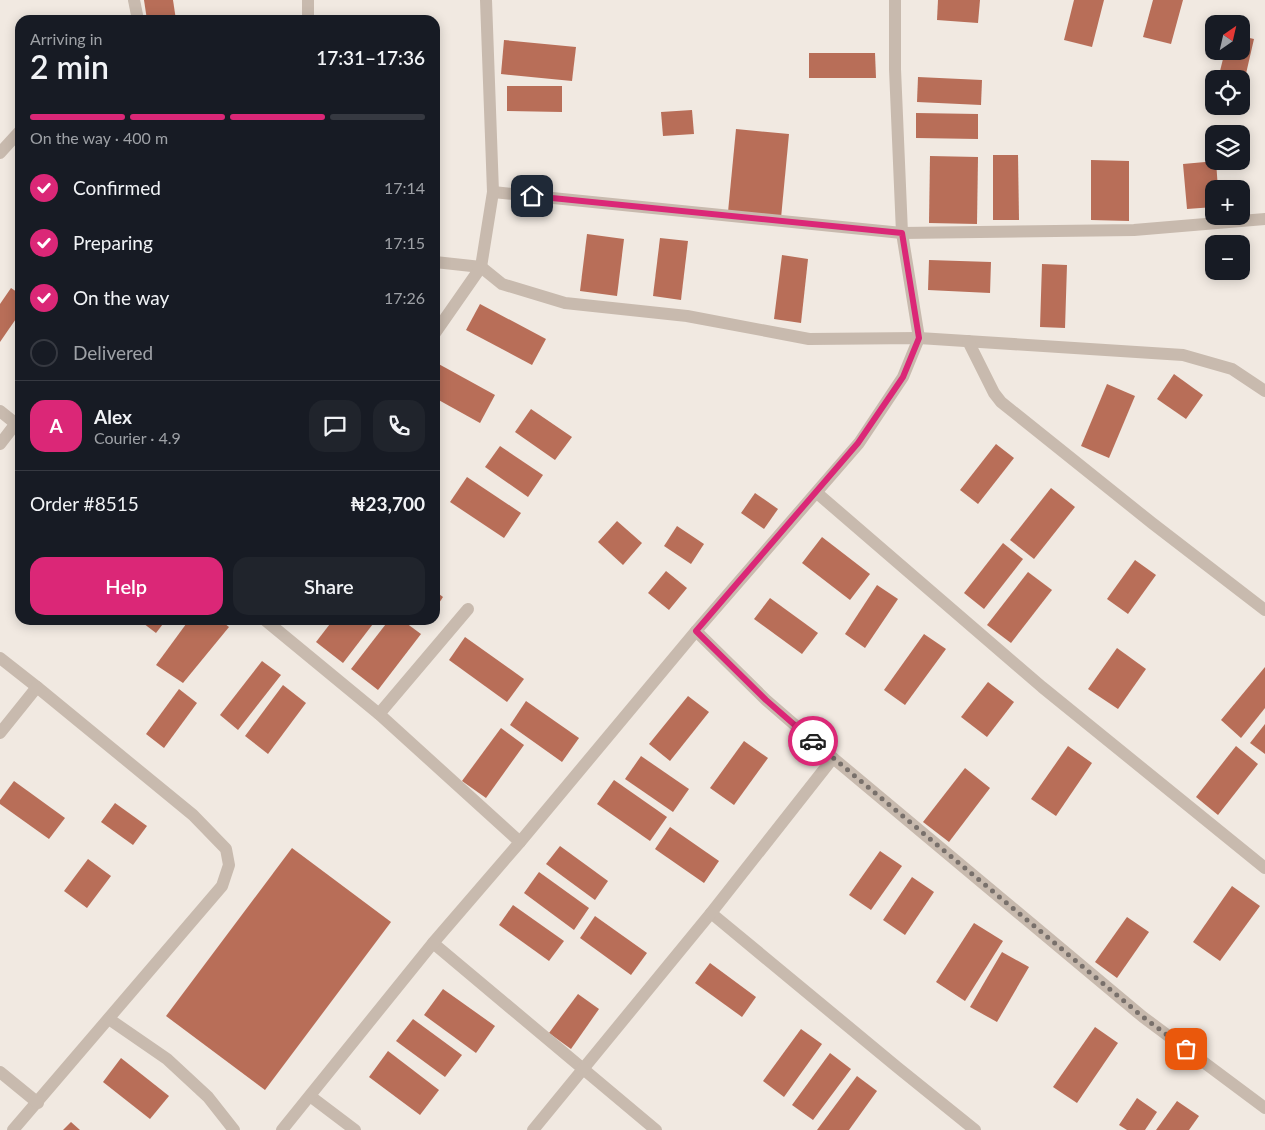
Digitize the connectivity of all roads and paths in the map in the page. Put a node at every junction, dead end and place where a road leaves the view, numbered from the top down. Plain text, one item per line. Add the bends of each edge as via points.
1 (134, 0) edge
2 (308, 0) edge
3 (486, 0) edge
4 (895, 0) edge
5 (137, 15) edge
6 (308, 15) edge
7 (15, 136) edge
8 (0, 153) edge
9 (493, 192) junction
10 (1265, 219) edge
11 (902, 233) junction
12 (440, 263) edge
13 (481, 267) junction
14 (440, 326) edge
15 (919, 338) junction
16 (968, 340) junction
17 (1265, 391) edge
18 (0, 411) edge
19 (15, 421) edge
20 (15, 426) edge
21 (0, 444) edge
22 (817, 493) junction
23 (468, 609) dead end
24 (1265, 610) edge
25 (272, 625) edge
26 (696, 631) junction
27 (0, 658) edge
28 (37, 687) junction
29 (379, 714) junction
30 (0, 733) edge
31 (833, 758) junction
32 (520, 842) junction
33 (1265, 868) edge
34 (711, 912) junction
35 (433, 943) junction
36 (109, 1019) junction
37 (583, 1069) junction
38 (0, 1072) edge
39 (310, 1096) junction
40 (38, 1103) junction
41 (1265, 1108) edge
42 (14, 1130) edge
43 (234, 1130) edge
44 (282, 1130) edge
45 (355, 1130) edge
46 (533, 1130) edge
47 (656, 1130) edge
48 (975, 1130) edge

1 - 5 street
2 - 6 street
3 - 9 street
4 - 11 street
7 - 8 street
9 - 11 street
9 - 13 street
10 - 11 street via 1134,230
11 - 15 street
12 - 13 street
13 - 14 street
13 - 15 street via 502,284 564,303 687,316 809,339
15 - 16 street
15 - 22 street via 898,385 858,443
16 - 17 street via 1183,355 1232,370
16 - 24 street via 1001,402
18 - 19 street
20 - 21 street
22 - 26 street
22 - 33 street via 1042,687
23 - 29 street
25 - 29 street
26 - 31 street via 766,700
26 - 32 street
27 - 28 street
28 - 30 street
28 - 36 street via 193,815 226,849 228,865 222,886
29 - 32 street
31 - 34 street
31 - 41 street via 1143,1017
32 - 35 street
34 - 37 street
34 - 48 street
35 - 37 street
35 - 39 street
36 - 40 street
36 - 43 street via 167,1059 208,1096
37 - 46 street
37 - 47 street
38 - 40 street
39 - 44 street
39 - 45 street
40 - 42 street

